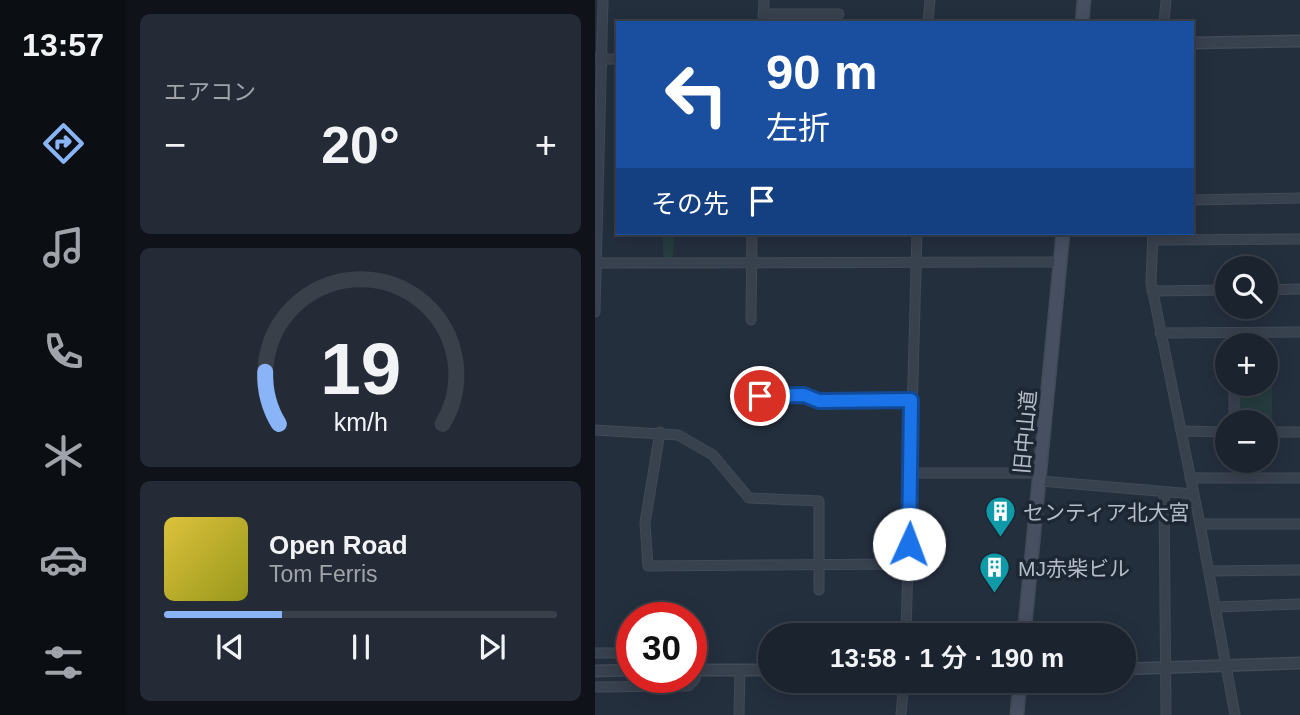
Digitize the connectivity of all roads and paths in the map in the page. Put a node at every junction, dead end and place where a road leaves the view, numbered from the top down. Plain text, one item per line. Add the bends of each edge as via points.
1 (603, 0) edge
2 (764, 0) edge
3 (930, 0) edge
4 (1084, 0) edge
5 (1165, 0) edge
6 (839, 14) dead end
7 (763, 18) edge
8 (928, 21) edge
9 (1082, 21) edge
10 (1164, 21) edge
11 (1300, 41) edge
12 (1194, 43) edge
13 (598, 59) edge
14 (616, 59) edge
15 (1300, 198) edge
16 (1194, 200) edge
17 (752, 235) edge
18 (917, 235) edge
19 (1063, 235) edge
20 (1153, 237) edge
21 (1300, 239) edge
22 (751, 262) junction
23 (1060, 262) junction
24 (915, 263) junction
25 (596, 264) edge
26 (1300, 289) edge
27 (1215, 290) edge
28 (1278, 290) edge
29 (1152, 291) junction
30 (595, 312) edge
31 (751, 320) dead end
32 (1300, 332) edge
33 (1160, 333) junction
34 (1215, 333) edge
35 (1233, 333) edge
36 (760, 396) dead end
37 (911, 400) junction
38 (595, 430) edge
39 (1181, 431) junction
40 (660, 432) junction
41 (1215, 432) edge
42 (1278, 432) edge
43 (1300, 432) edge
44 (910, 473) junction
45 (1041, 477) junction
46 (1190, 478) junction
47 (1300, 478) edge
48 (1164, 492) junction
49 (1193, 494) junction
50 (1200, 524) junction
51 (1300, 524) edge
52 (818, 563) junction
53 (908, 564) junction
54 (1300, 570) edge
55 (1209, 571) junction
56 (819, 590) dead end
57 (1300, 604) edge
58 (1216, 607) junction
59 (906, 623) edge
60 (1025, 623) edge
61 (595, 653) edge
62 (616, 653) edge
63 (1300, 663) edge
64 (1226, 665) junction
65 (1165, 667) junction
66 (1136, 668) edge
67 (707, 669) edge
68 (616, 670) edge
69 (740, 670) junction
70 (758, 670) edge
71 (595, 671) edge
72 (595, 687) edge
73 (616, 687) edge
74 (903, 693) edge
75 (1019, 693) edge
76 (739, 715) edge
77 (901, 715) edge
78 (1017, 715) edge
79 (1166, 715) edge
80 (1235, 715) edge

1 - 13 street
2 - 7 street
3 - 8 street
4 - 9 main road
5 - 10 street
6 - 7 street
11 - 12 street
13 - 14 street
13 - 25 street
15 - 16 street
17 - 22 street
18 - 24 street
19 - 23 main road, 旧中山道
20 - 21 street
20 - 29 street
22 - 24 street
22 - 25 street
22 - 31 street
23 - 24 street
23 - 45 main road, 旧中山道
24 - 37 street
25 - 30 street
26 - 28 street
27 - 29 street
29 - 33 street
32 - 35 street
33 - 34 street
33 - 39 street
36 - 37 street
37 - 44 street
38 - 40 street
39 - 41 street
39 - 46 street
40 - 52 street via 678,435 713,455 749,498 819,501
40 - 52 street via 645,523 647,566
42 - 43 street
44 - 45 street
44 - 53 street
45 - 48 street
45 - 60 main road, 旧中山道
46 - 47 street
46 - 49 street
48 - 49 street
48 - 65 street
49 - 50 street
50 - 51 street
50 - 55 street
52 - 53 street
52 - 56 street
53 - 59 street
54 - 55 street
55 - 58 street
57 - 58 street
58 - 64 street
61 - 62 street
63 - 64 street
64 - 65 street
64 - 80 street
65 - 66 street
65 - 79 street
67 - 69 street
68 - 71 street
69 - 70 street
69 - 76 street
72 - 73 street
74 - 77 street
75 - 78 main road

